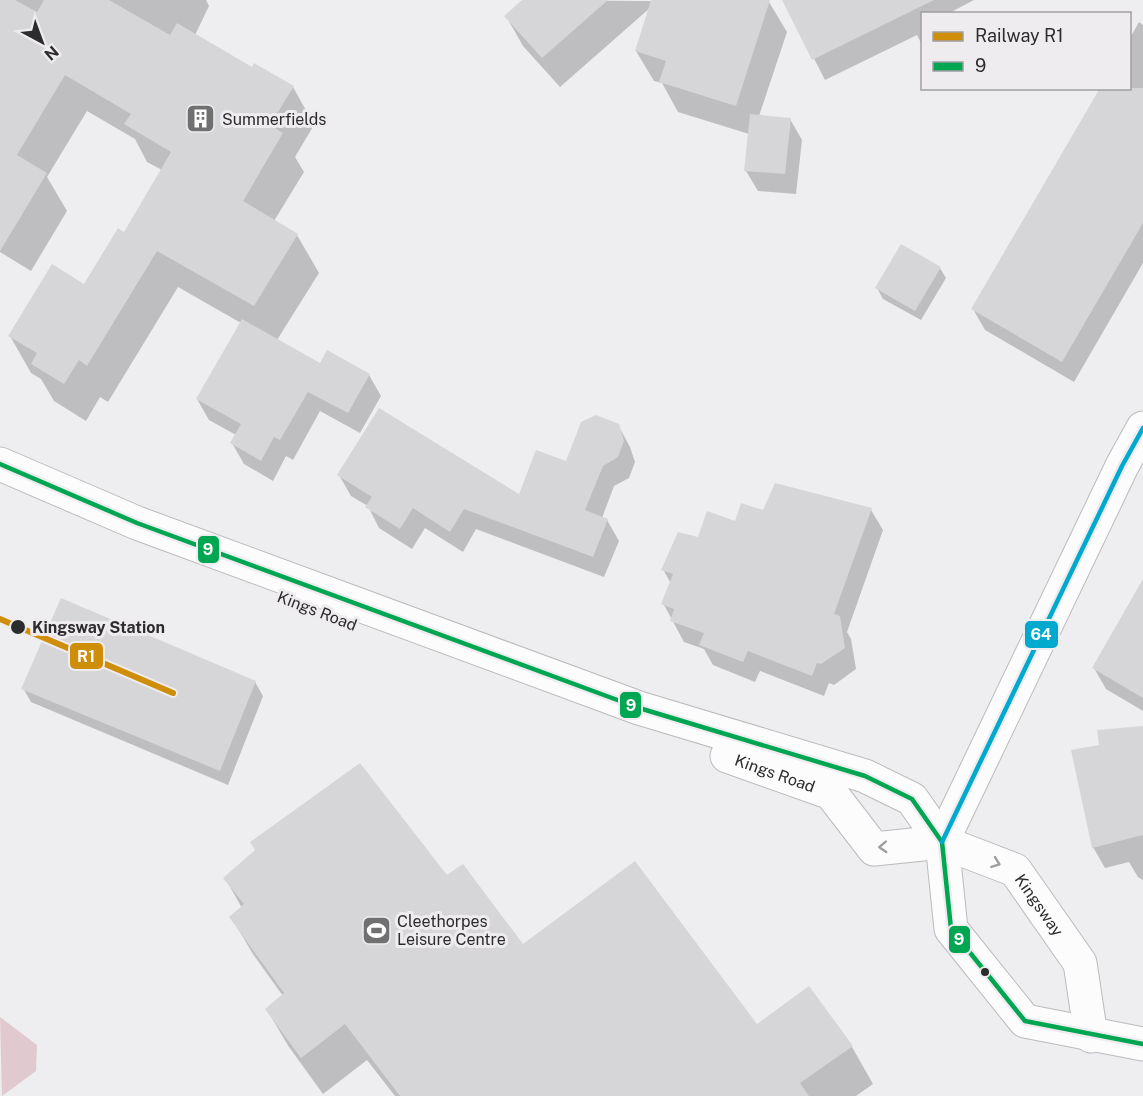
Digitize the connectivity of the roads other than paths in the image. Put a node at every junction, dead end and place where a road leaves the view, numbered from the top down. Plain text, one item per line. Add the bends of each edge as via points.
1 (1143, 428) edge
2 (0, 464) edge
3 (0, 486) edge
4 (942, 842) junction
5 (1091, 1036) junction
6 (1143, 1044) edge

1 - 4 street
2 - 4 street, Kings Road via 137,523 639,708 865,776 912,799
4 -> 3 street, Kings Road via 874,849 831,793 333,617
4 -> 5 street, Kingsway via 1015,870 1080,963
4 - 5 street via 951,928 1025,1021
5 - 6 street

